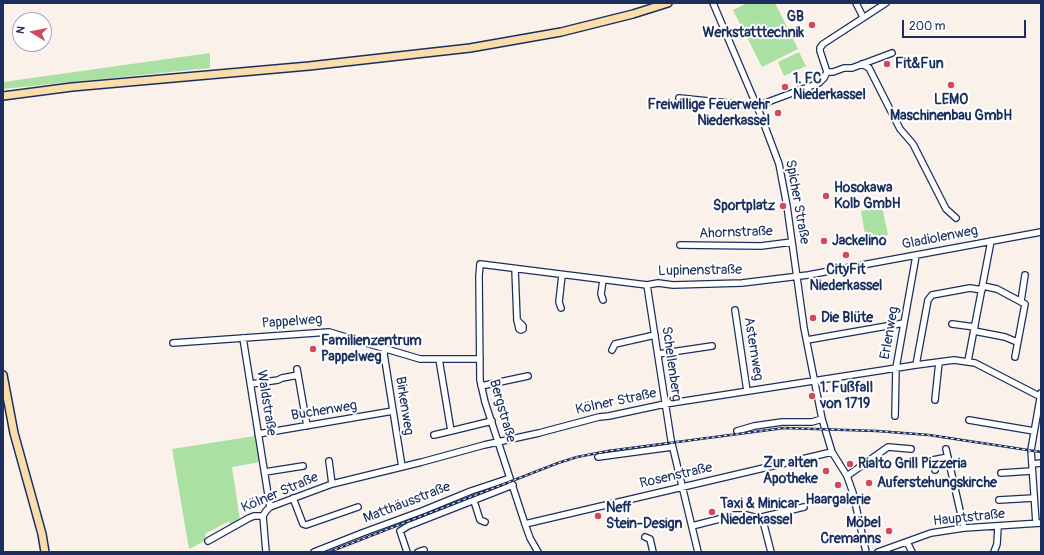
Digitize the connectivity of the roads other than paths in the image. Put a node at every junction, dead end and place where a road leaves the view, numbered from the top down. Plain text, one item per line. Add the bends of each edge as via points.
1 (668, 3) edge
2 (713, 3) edge
3 (856, 3) edge
4 (886, 3) edge
5 (863, 18) junction
6 (892, 53) dead end
7 (862, 64) junction
8 (827, 72) junction
9 (3, 94) edge
10 (679, 98) dead end
11 (757, 106) junction
12 (956, 218) dead end
13 (1041, 232) edge
14 (991, 241) junction
15 (792, 242) junction
16 (680, 245) dead end
17 (916, 256) junction
18 (498, 267) joint
19 (515, 268) junction
20 (562, 275) junction
21 (1025, 275) dead end
22 (797, 276) junction
23 (603, 280) junction
24 (647, 285) junction
25 (982, 288) junction
26 (603, 300) dead end
27 (1021, 301) junction
28 (561, 308) dead end
29 (735, 310) dead end
30 (516, 320) dead end
31 (904, 323) junction
32 (952, 324) dead end
33 (974, 329) junction
34 (655, 335) junction
35 (243, 338) junction
36 (807, 340) junction
37 (1017, 342) junction
38 (173, 343) dead end
39 (712, 346) dead end
40 (385, 349) junction
41 (612, 350) dead end
42 (658, 354) junction
43 (1015, 357) dead end
44 (439, 359) junction
45 (480, 359) junction
46 (968, 361) junction
47 (939, 362) junction
48 (916, 365) junction
49 (896, 368) junction
50 (3, 375) edge
51 (528, 376) dead end
52 (815, 380) junction
53 (251, 384) junction
54 (481, 386) junction
55 (747, 391) junction
56 (1041, 395) edge
57 (935, 400) dead end
58 (665, 404) junction
59 (393, 412) junction
60 (895, 416) dead end
61 (822, 419) junction
62 (969, 420) dead end
63 (492, 421) junction
64 (307, 426) junction
65 (451, 431) junction
66 (737, 431) dead end
67 (1034, 431) junction
68 (258, 434) junction
69 (434, 435) dead end
70 (498, 442) junction
71 (672, 447) junction
72 (911, 448) dead end
73 (946, 448) dead end
74 (832, 452) junction
75 (598, 457) dead end
76 (948, 457) junction
77 (329, 461) dead end
78 (1041, 463) edge
79 (1032, 464) junction
80 (303, 466) dead end
81 (402, 468) junction
82 (935, 470) dead end
83 (1032, 471) junction
84 (265, 472) junction
85 (1001, 473) dead end
86 (847, 476) junction
87 (510, 478) junction
88 (332, 484) junction
89 (512, 485) junction
90 (682, 487) junction
91 (293, 498) junction
92 (1034, 498) junction
93 (999, 500) dead end
94 (474, 501) junction
95 (270, 507) junction
96 (358, 507) dead end
97 (804, 507) dead end
98 (263, 516) junction
99 (762, 517) junction
100 (485, 522) dead end
101 (1038, 523) edge
102 (525, 524) junction
103 (692, 526) junction
104 (998, 526) junction
105 (964, 528) junction
106 (644, 537) dead end
107 (208, 540) dead end
108 (907, 542) junction
109 (424, 550) dead end
110 (45, 552) edge
111 (266, 552) edge
112 (314, 552) edge
113 (407, 552) edge
114 (418, 552) edge
115 (538, 552) edge
116 (653, 552) edge
117 (698, 552) edge
118 (771, 552) edge
119 (866, 552) edge
120 (878, 552) edge
121 (912, 552) edge
122 (994, 552) edge

1 - 9 main road via 572,29 470,48 309,66
2 - 11 street, Spicher Straße
3 - 5 street
4 - 5 street
5 - 8 street via 820,48
6 - 7 street
7 - 8 street
7 - 12 street via 869,68 900,129 914,144 946,209
8 - 11 street via 819,82
10 - 11 street
11 - 15 street, Spicher Straße via 779,164
13 - 14 street, Gladiolenweg
14 - 17 street, Gladiolenweg
14 - 25 street
15 - 16 street, Ahornstraße via 761,246
15 - 22 street, Spicher Straße
17 - 22 street, Gladiolenweg
17 - 31 street, Erlenweg
18 - 19 street, Lupinenstraße
18 - 45 street, Bergstraße via 480,264
19 - 20 street, Lupinenstraße
19 - 30 street
20 - 23 street, Lupinenstraße
20 - 28 street via 558,302
21 - 27 street
22 - 24 street, Lupinenstraße via 742,283
22 - 36 street, Spicher Straße
23 - 24 street, Lupinenstraße
23 - 26 street
24 - 34 street, Schellenberg
25 - 27 street via 997,289
25 - 33 street
25 - 48 street via 932,295 928,300
27 - 37 street via 1025,304
29 - 55 street, Asternweg
31 - 36 street
31 - 49 street, Erlenweg
32 - 33 street
33 - 37 street
33 - 46 street
34 - 41 street via 615,344
34 - 42 street, Schellenberg
35 - 38 street, Pappelweg
35 - 40 street, Pappelweg via 329,332
35 - 53 street, Waldstraße
36 - 52 street, Spicher Straße
37 - 43 street
39 - 42 street
40 - 44 street, Pappelweg via 420,359
40 - 59 street, Birkenweg
42 - 58 street, Schellenberg
44 - 45 street, Pappelweg
44 - 65 street
45 - 54 street, Bergstraße
46 - 47 street, Kölner Straße
46 - 56 street, Kölner Straße
47 - 48 street, Kölner Straße
47 - 57 street
48 - 49 street, Kölner Straße
49 - 52 street, Kölner Straße
49 - 60 street, Erlenweg
50 - 110 main road via 14,434
51 - 54 street
52 - 55 street, Kölner Straße
52 - 61 street, Spicher Straße
53 - 64 street via 278,380 298,372
53 - 68 street, Waldstraße
54 - 63 street, Bergstraße
55 - 58 street, Kölner Straße
56 - 67 street
58 - 70 street, Kölner Straße
58 - 71 street, Schellenberg
59 - 64 street, Buchenweg
59 - 81 street, Birkenweg
61 - 66 street via 812,422 782,422
61 - 74 street, Spicher Straße
62 - 67 street
63 - 65 street
63 - 70 street, Bergstraße
64 - 68 street, Buchenweg
65 - 69 street
67 - 79 street
68 - 84 street, Waldstraße
70 - 81 street, Kölner Straße
70 - 87 street, Bergstraße
71 - 75 street
71 - 90 street, Schellenberg
72 - 86 street via 888,447
73 - 76 street
74 - 86 street, Spicher Straße
74 - 90 street, Rosenstraße
76 - 82 street via 933,460
76 - 105 street
77 - 88 street
78 - 79 street
79 - 83 street
80 - 84 street
81 - 88 street, Kölner Straße
83 - 85 street
83 - 92 street
84 - 95 street, Waldstraße
86 - 119 street, Spicher Straße
87 - 89 street, Bergstraße
87 - 112 street, Matthäusstraße
88 - 91 street, Kölner Straße
89 - 94 street
89 - 102 street, Bergstraße
90 - 102 street, Rosenstraße
90 - 103 street, Schellenberg
91 - 95 street, Kölner Straße
91 - 96 street via 303,524 306,525
92 - 93 street
92 - 101 street
94 - 100 street via 480,520
94 - 113 street via 400,531
95 - 98 street, Kölner Straße
97 - 99 street
98 - 107 street, Kölner Straße via 249,518
98 - 111 street
99 - 103 street via 741,514
99 - 118 street
101 - 104 street, Hauptstraße
102 - 115 street, Bergstraße
103 - 117 street, Schellenberg
104 - 105 street, Hauptstraße
104 - 122 street
105 - 108 street, Hauptstraße via 931,533
106 - 116 street via 650,539
108 - 120 street, Hauptstraße
108 - 121 street
109 - 114 street

